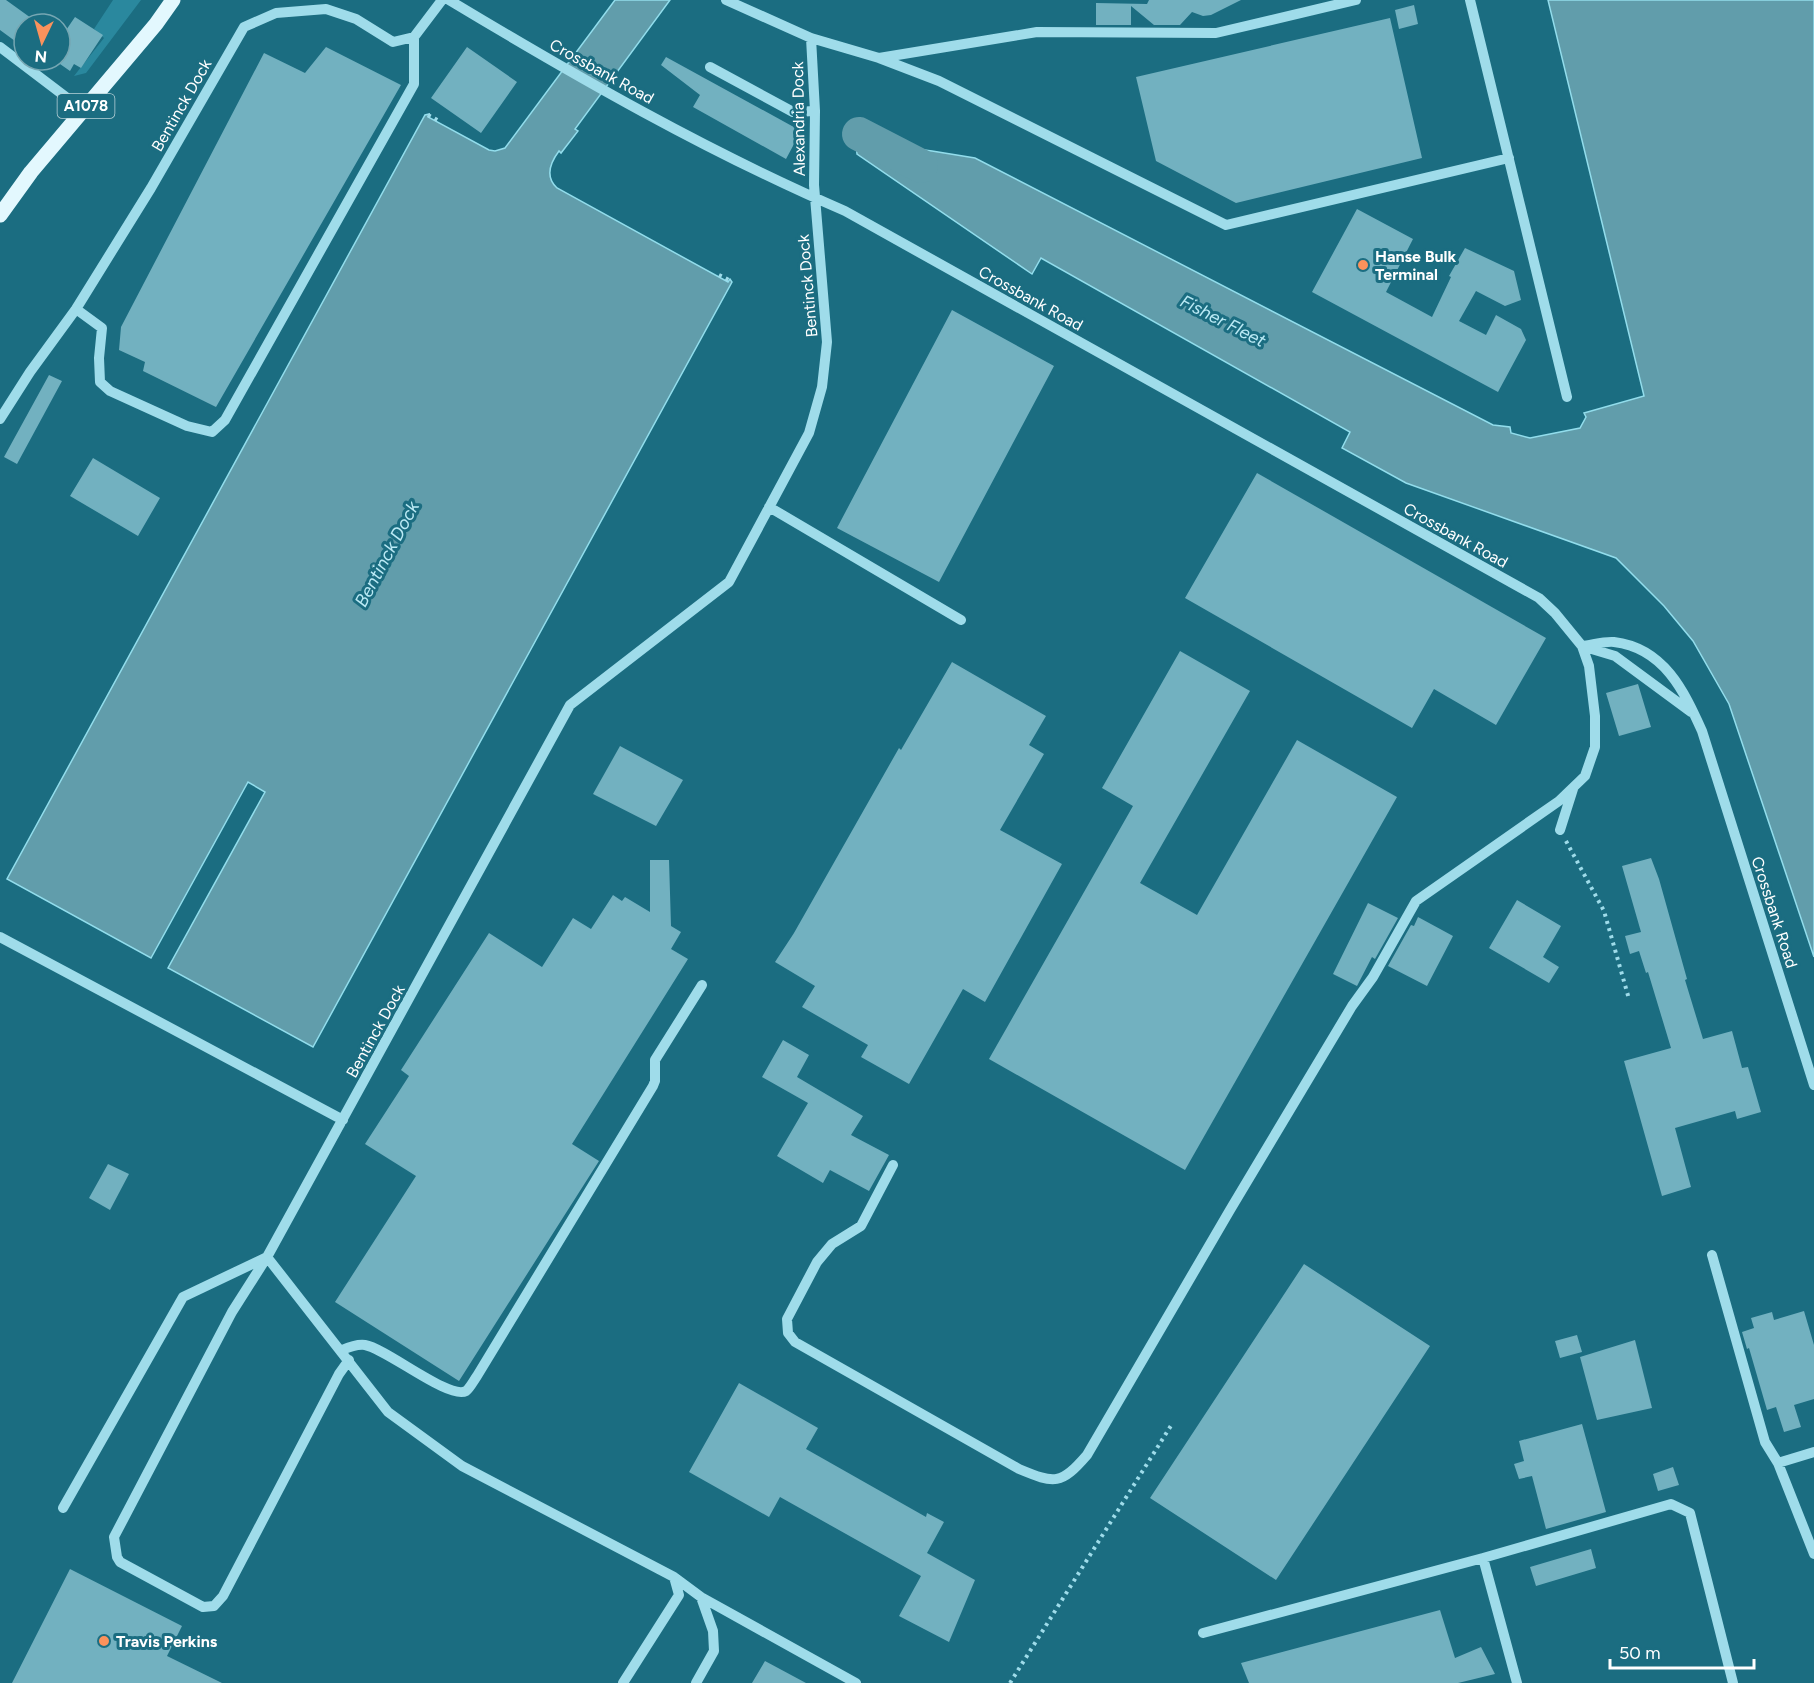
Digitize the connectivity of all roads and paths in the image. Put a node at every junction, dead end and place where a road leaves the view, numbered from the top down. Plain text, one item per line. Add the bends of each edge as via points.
1 (173, 0) edge
2 (442, 0) edge
3 (449, 0) edge
4 (726, 0) edge
5 (1356, 0) edge
6 (1470, 0) edge
7 (325, 5) edge
8 (414, 37) junction
9 (811, 39) junction
10 (0, 47) edge
11 (879, 58) junction
12 (710, 67) dead end
13 (83, 110) junction
14 (815, 111) junction
15 (428, 116) dead end
16 (441, 122) dead end
17 (1509, 158) junction
18 (815, 198) junction
19 (0, 215) edge
20 (719, 274) dead end
21 (729, 280) dead end
22 (76, 309) junction
23 (1567, 397) dead end
24 (0, 419) edge
25 (769, 507) junction
26 (961, 620) dead end
27 (1582, 646) junction
28 (1695, 714) junction
29 (1573, 789) junction
30 (1560, 830) joint
31 (0, 937) edge
32 (702, 985) dead end
33 (1629, 999) dead end
34 (1814, 1085) edge
35 (343, 1120) junction
36 (893, 1165) dead end
37 (1712, 1255) dead end
38 (267, 1257) junction
39 (342, 1350) junction
40 (349, 1360) junction
41 (1172, 1424) dead end
42 (1814, 1452) edge
43 (1778, 1463) junction
44 (63, 1508) dead end
45 (1814, 1554) edge
46 (1483, 1558) junction
47 (674, 1577) junction
48 (701, 1597) junction
49 (1203, 1632) dead end
50 (623, 1683) edge
51 (696, 1683) edge
52 (856, 1683) edge
53 (1010, 1683) edge
54 (1517, 1683) edge
55 (1733, 1683) edge

1 - 13 main road, A1078
2 - 8 street
3 - 18 street, Crossbank Road via 609,92 765,176
4 - 9 street
5 - 11 street via 1216,33 1037,32
6 - 17 street
7 - 8 street, Bentinck Dock via 393,42
7 - 22 street, Bentinck Dock via 276,13 244,27
8 - 22 street via 414,84 225,420 212,432 187,426 110,391 100,382 102,328
9 - 11 street
9 - 14 street, Alexandria Dock
10 - 13 street
11 - 17 street via 939,81 1226,225
12 - 14 street via 793,112
13 - 19 main road, A1078
14 - 18 street, Alexandria Dock
15 - 16 path
17 - 23 street
18 - 25 street, Bentinck Dock via 827,342 822,387 809,433
18 - 27 street, Crossbank Road via 1539,598
20 - 21 path
22 - 24 street, Bentinck Dock
25 - 26 street
25 - 35 street, Bentinck Dock via 729,582 570,705
27 - 28 street via 1615,656
27 - 28 street, Crossbank Road via 1614,642 1658,660 1674,677
27 - 29 street, Crossbank Road via 1593,691 1594,747 1585,776
28 - 34 street, Crossbank Road
29 - 30 street
29 - 36 street via 1416,902 1087,1455 1071,1473 1044,1480 1019,1469 795,1342 788,1333 787,1319 816,1262 832,1244 861,1226
30 - 33 path via 1604,910
31 - 35 street
32 - 39 street via 655,1060 655,1081 646,1097 466,1390 446,1389 378,1349 363,1345
35 - 38 street, Bentinck Dock
37 - 43 street via 1765,1442
38 - 39 street
38 - 40 street, Bentinck Dock via 232,1312 114,1537 120,1562 203,1607 214,1606 223,1596
38 - 44 street via 183,1297
39 - 40 street
40 - 47 street via 388,1412 462,1466
41 - 53 path
42 - 43 street
43 - 45 street
46 - 49 street
46 - 54 street
46 - 55 street via 1671,1504 1690,1513
47 - 48 street
47 - 50 street via 679,1595
48 - 51 street via 713,1631 714,1651
48 - 52 street

